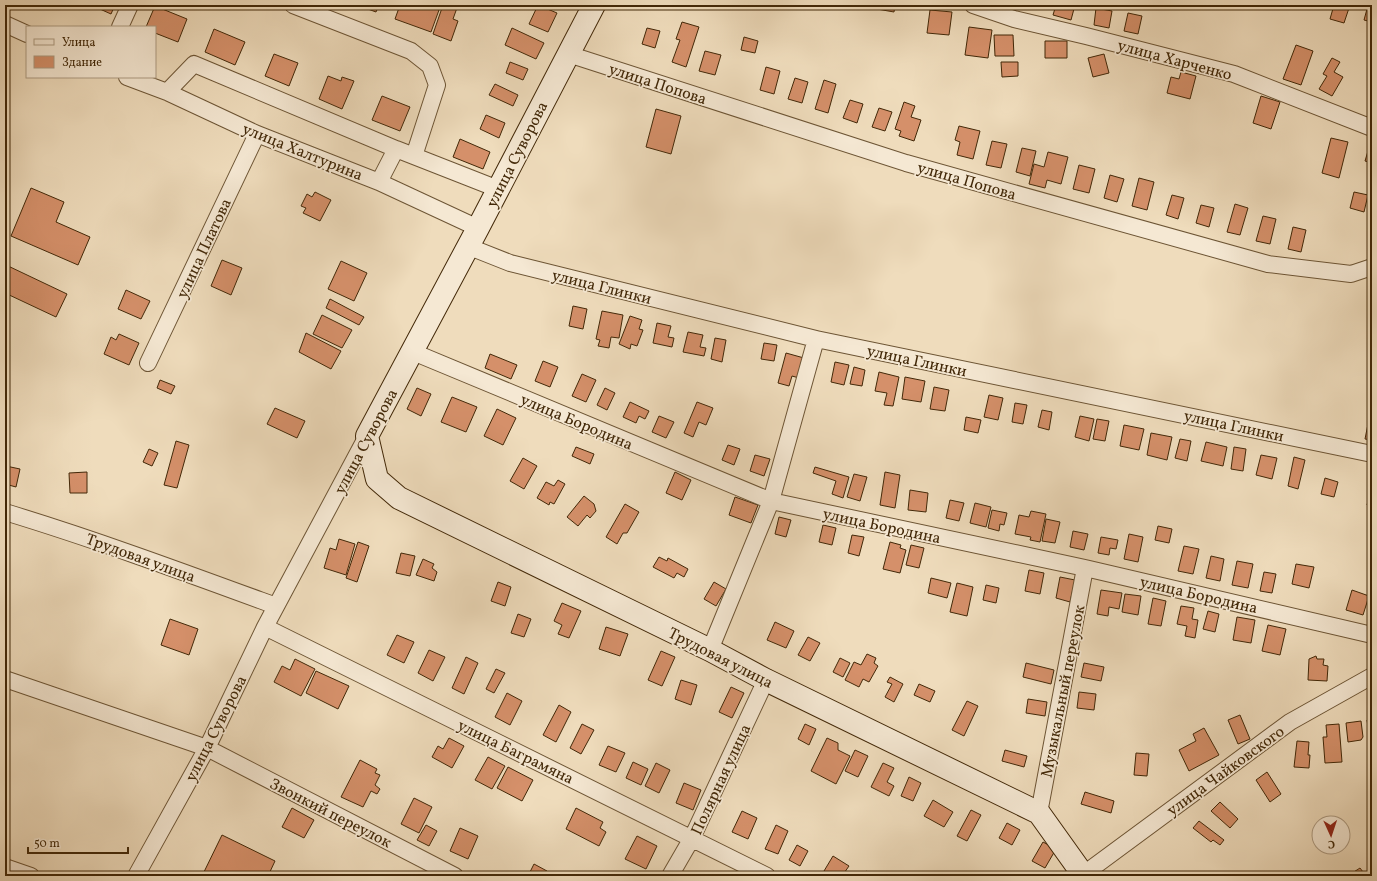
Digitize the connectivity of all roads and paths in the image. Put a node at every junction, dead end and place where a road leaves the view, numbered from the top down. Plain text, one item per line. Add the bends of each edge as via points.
1 (130, 5) edge
2 (293, 5) edge
3 (594, 5) edge
4 (973, 5) edge
5 (5, 24) edge
6 (120, 26) edge
7 (26, 34) edge
8 (568, 54) junction
9 (131, 78) edge
10 (167, 92) junction
11 (1372, 128) edge
12 (257, 134) junction
13 (396, 149) junction
14 (414, 156) junction
15 (379, 182) junction
16 (498, 188) junction
17 (478, 228) junction
18 (467, 246) junction
19 (1372, 267) edge
20 (816, 339) junction
21 (413, 352) junction
22 (148, 363) dead end
23 (367, 436) junction
24 (1372, 454) edge
25 (771, 501) junction
26 (5, 512) edge
27 (1085, 568) junction
28 (276, 606) junction
29 (265, 627) junction
30 (1372, 635) edge
31 (710, 650) junction
32 (1372, 676) edge
33 (5, 679) edge
34 (766, 680) junction
35 (207, 748) junction
36 (1039, 814) junction
37 (692, 838) junction
38 (5, 867) edge
39 (1084, 875) edge
40 (31, 876) edge
41 (136, 876) edge
42 (455, 876) edge
43 (670, 876) edge
44 (767, 876) edge

1 - 6 street
2 - 14 street via 411,51 430,66 437,85
3 - 8 main road, улица Суворова
4 - 11 street, улица Харченко via 1014,19 1234,74
5 - 7 street
8 - 16 main road, улица Суворова
8 - 19 street, улица Попова via 906,163 1268,264 1351,274
9 - 10 street, улица Халтурина
10 - 12 street, улица Халтурина
10 - 13 street via 194,64
12 - 15 street, улица Халтурина
12 - 22 street, улица Платова
13 - 14 street
13 - 15 street
14 - 16 street
15 - 17 street, улица Халтурина
16 - 17 main road, улица Суворова
17 - 18 main road, улица Суворова
18 - 20 street, улица Глинки via 510,263
18 - 21 main road, улица Суворова
20 - 24 street, улица Глинки
20 - 25 street
21 - 23 main road, улица Суворова
21 - 25 street, улица Бородина
23 - 28 street, улица Суворова
23 - 31 main road, Трудовая улица via 377,478 399,498
25 - 27 street, улица Бородина
25 - 31 street
26 - 28 street, Трудовая улица via 82,536
27 - 30 street, улица Бородина
27 - 36 street, Музыкальный переулок
28 - 29 street, улица Суворова
29 - 35 street, улица Суворова
29 - 37 street, улица Баграмяна
31 - 34 main road, Трудовая улица
32 - 39 street, улица Чайковского via 1290,722
33 - 35 street, Звонкий переулок
34 - 36 main road, Трудовая улица
34 - 37 street, Полярная улица
35 - 41 street, улица Суворова
35 - 42 street, Звонкий переулок
36 - 39 main road, Трудовая улица
37 - 43 street, Полярная улица
37 - 44 street, улица Баграмяна
38 - 40 street

